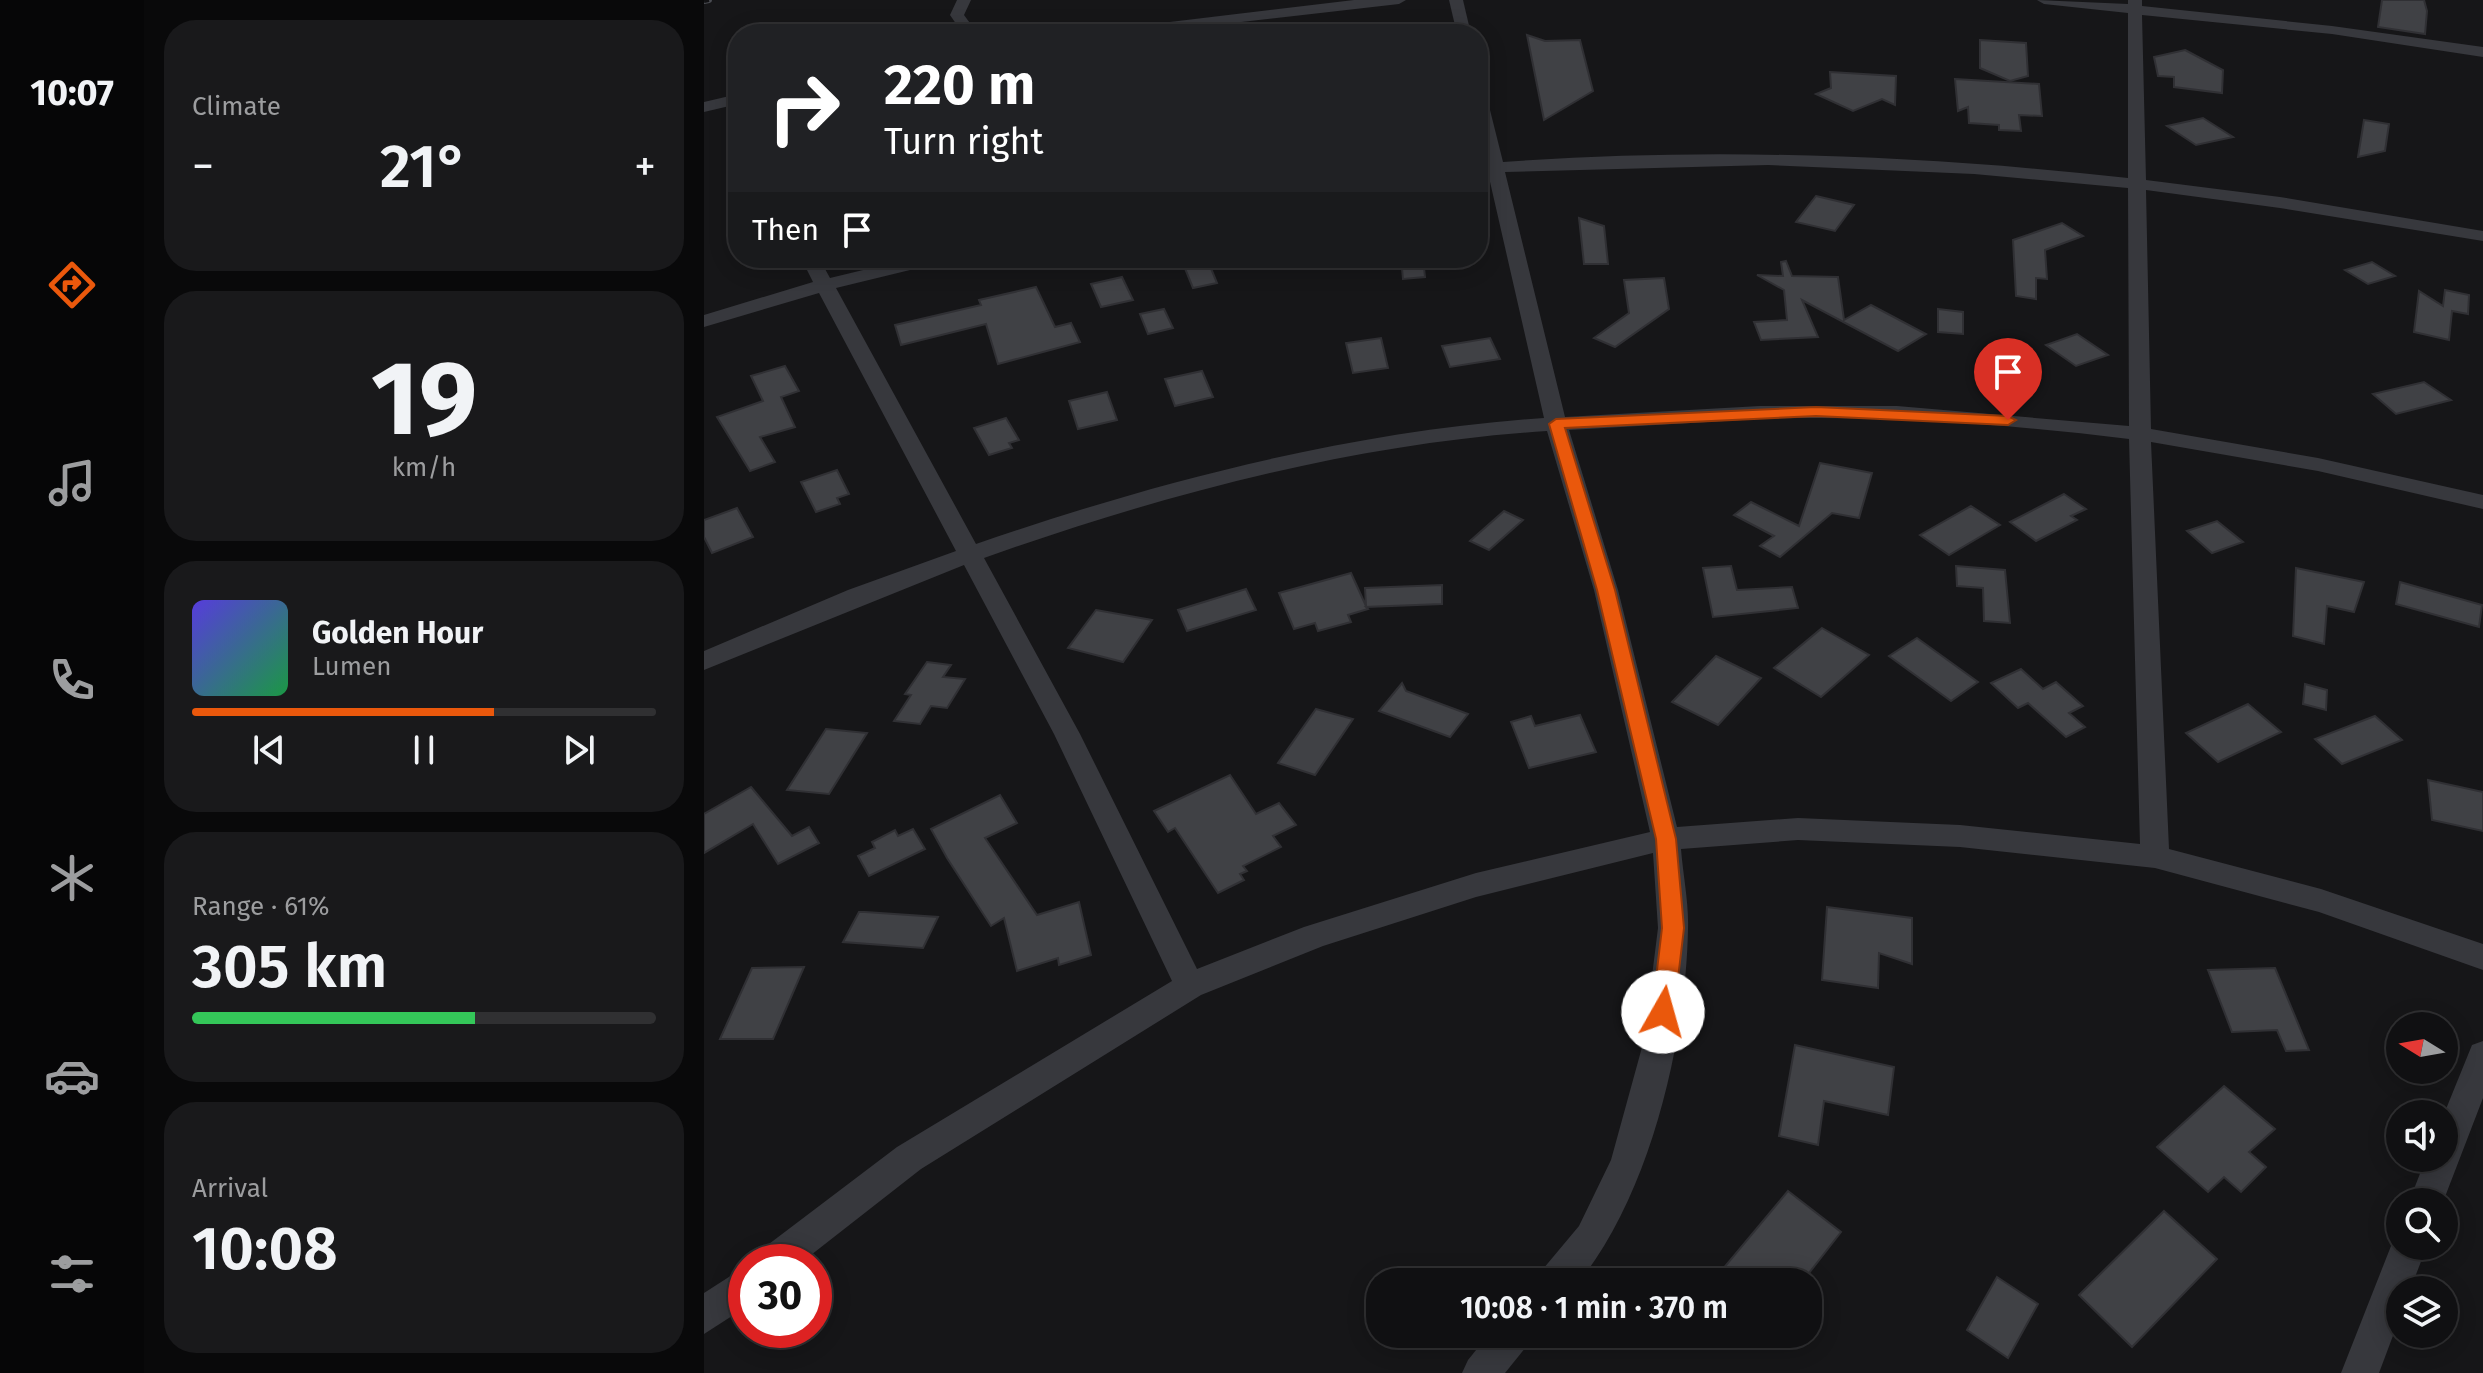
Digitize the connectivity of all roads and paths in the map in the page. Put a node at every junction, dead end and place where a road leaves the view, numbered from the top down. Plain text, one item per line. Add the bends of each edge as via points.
1 (964, 0) edge
2 (1399, 0) edge
3 (1456, 0) edge
4 (2044, 0) edge
5 (2135, 4) edge
6 (964, 24) edge
7 (1178, 24) edge
8 (1462, 24) edge
9 (2483, 52) edge
10 (728, 106) edge
11 (704, 107) edge
12 (1488, 168) edge
13 (1488, 172) edge
14 (2136, 181) junction
15 (2483, 236) edge
16 (815, 268) edge
17 (895, 268) edge
18 (824, 285) junction
19 (704, 321) edge
20 (1556, 424) junction
21 (2140, 436) junction
22 (2483, 502) edge
23 (967, 552) junction
24 (704, 661) edge
25 (1666, 839) junction
26 (2155, 857) junction
27 (2483, 957) edge
28 (1190, 986) junction
29 (2483, 1055) edge
30 (2458, 1120) edge
31 (797, 1244) edge
32 (2404, 1260) edge
33 (1567, 1268) edge
34 (728, 1298) edge
35 (704, 1316) edge
36 (1502, 1348) edge
37 (1481, 1373) edge
38 (2360, 1373) edge

1 - 6 street via 957,15
2 - 7 street
3 - 8 street
4 - 5 street
5 - 9 street
5 - 14 street
10 - 11 street
12 - 14 street via 1828,160
13 - 20 street
14 - 15 street
14 - 21 street
16 - 18 street
17 - 18 street
18 - 19 street
18 - 23 street
20 - 21 street via 1816,411 2008,420
20 - 23 street via 1437,435 1256,470
20 - 25 street via 1606,590
21 - 22 street via 2366,472
21 - 26 street
23 - 24 street
23 - 28 street via 1067,734
25 - 26 street via 1798,829 1960,836
25 - 28 street via 1476,885 1315,936
25 - 33 street via 1673,928 1660,1040 1628,1162 1592,1238
26 - 27 street via 2321,901
28 - 31 street via 909,1158
29 - 30 street
32 - 38 street
34 - 35 street
36 - 37 street

